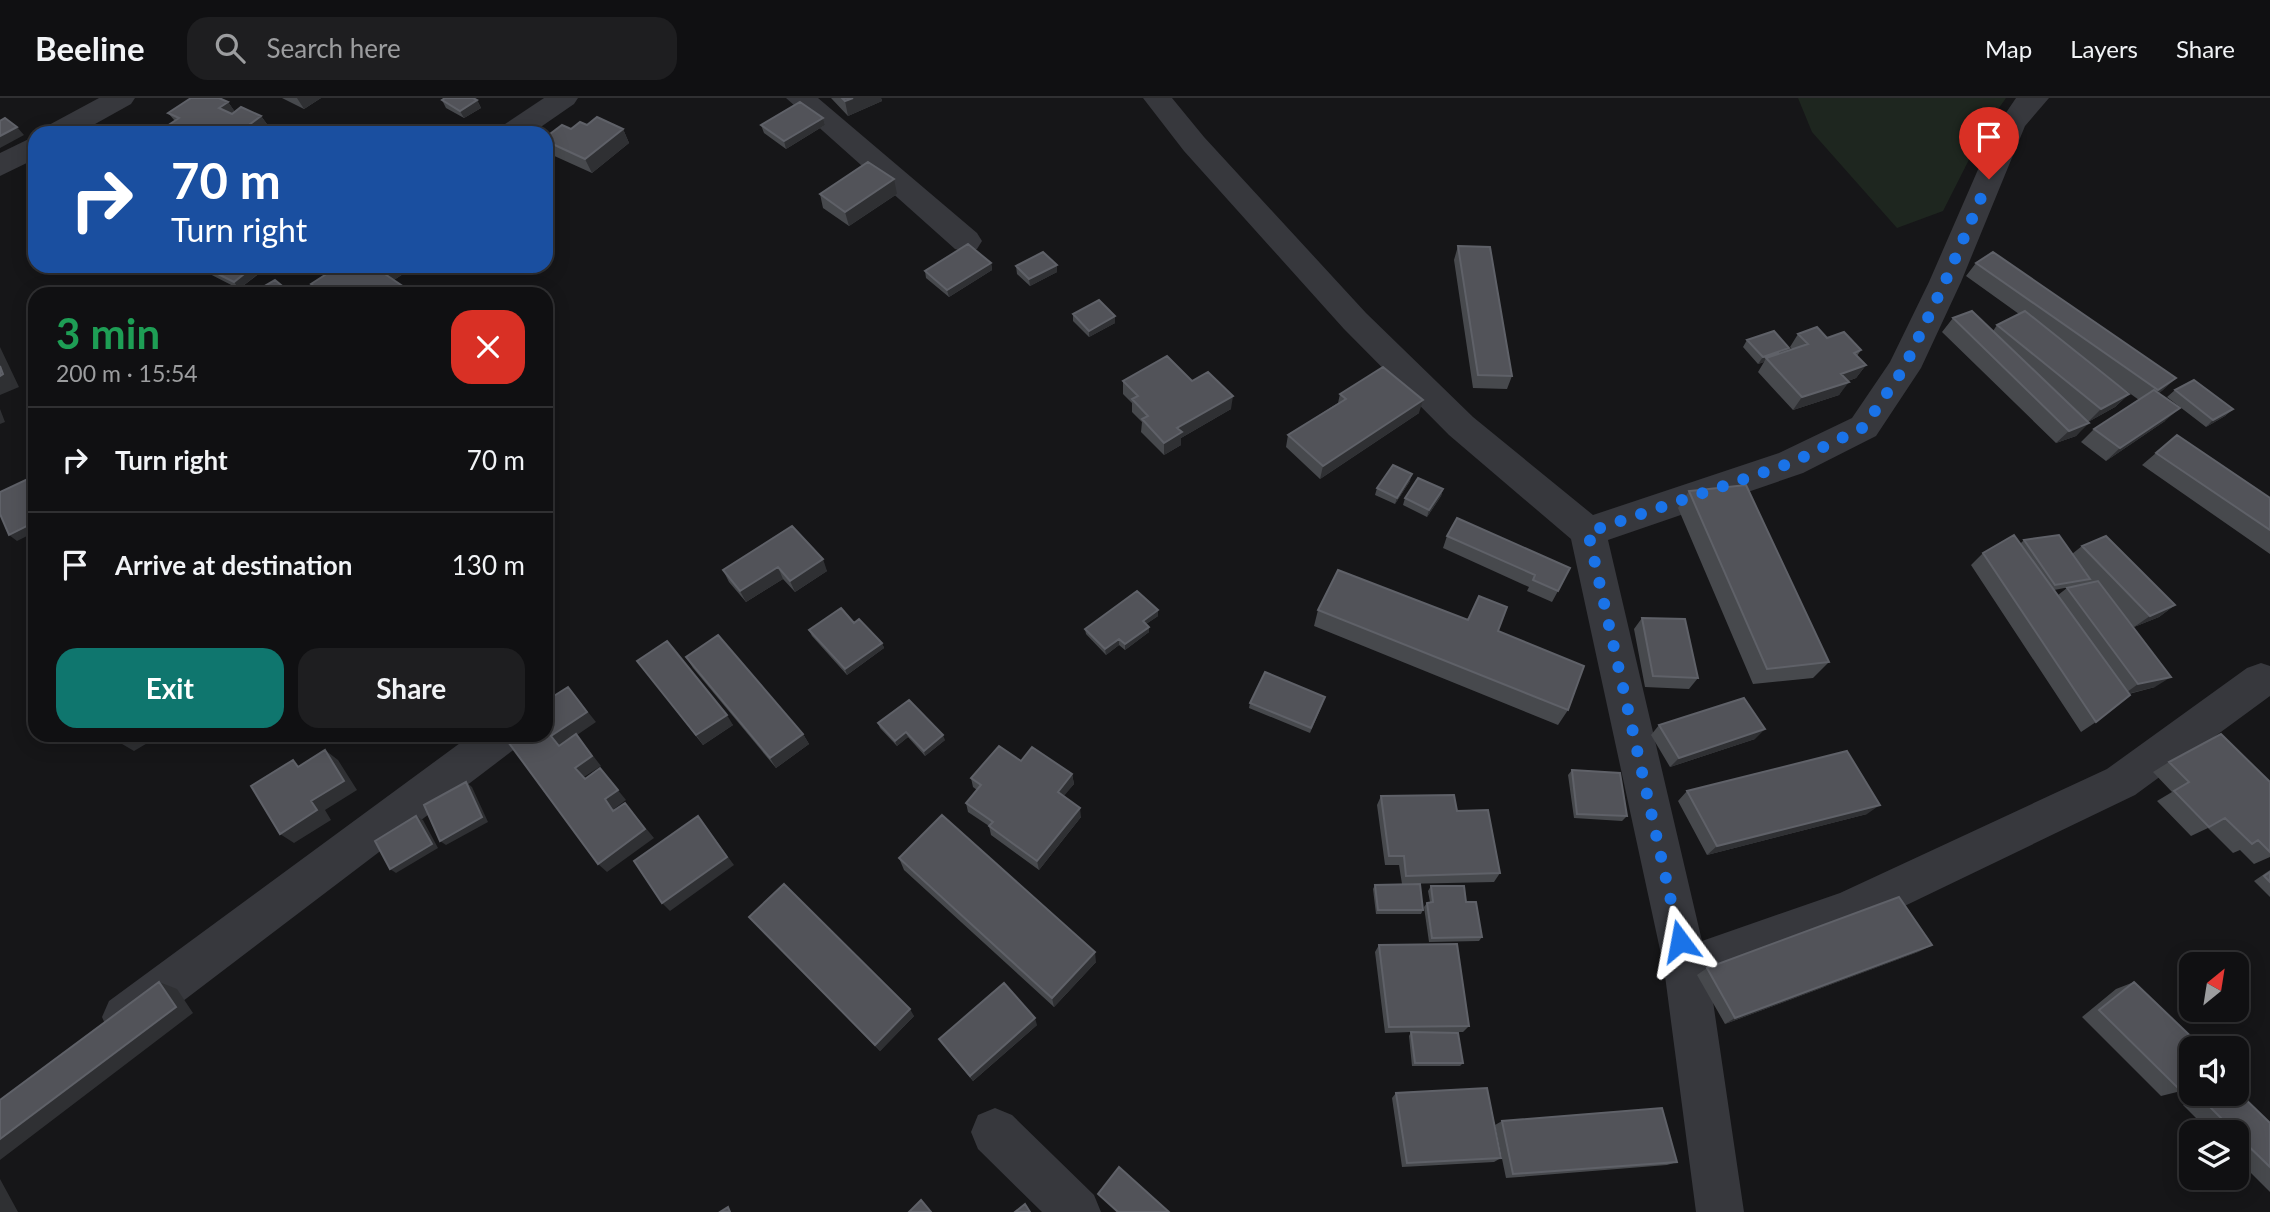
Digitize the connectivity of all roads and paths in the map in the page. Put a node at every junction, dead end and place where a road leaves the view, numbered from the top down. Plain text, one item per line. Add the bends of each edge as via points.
1 (121, 98) edge
2 (564, 98) edge
3 (800, 98) edge
4 (1157, 98) edge
5 (2035, 98) edge
6 (70, 126) edge
7 (522, 126) edge
8 (28, 150) edge
9 (0, 166) edge
10 (966, 241) dead end
11 (1588, 532) junction
12 (2261, 680) dead end
13 (493, 742) edge
14 (1686, 968) junction
15 (99, 1037) edge
16 (995, 1132) dead end
17 (1077, 1212) edge
18 (1720, 1212) edge

1 - 6 street
2 - 7 street
3 - 10 street
4 - 11 street via 1355,320 1461,426
5 - 11 street via 2011,126 1904,368 1864,427 1791,463
8 - 9 street
11 - 14 street
12 - 14 street via 2121,782 1848,911
13 - 15 street
14 - 18 street
16 - 17 street

